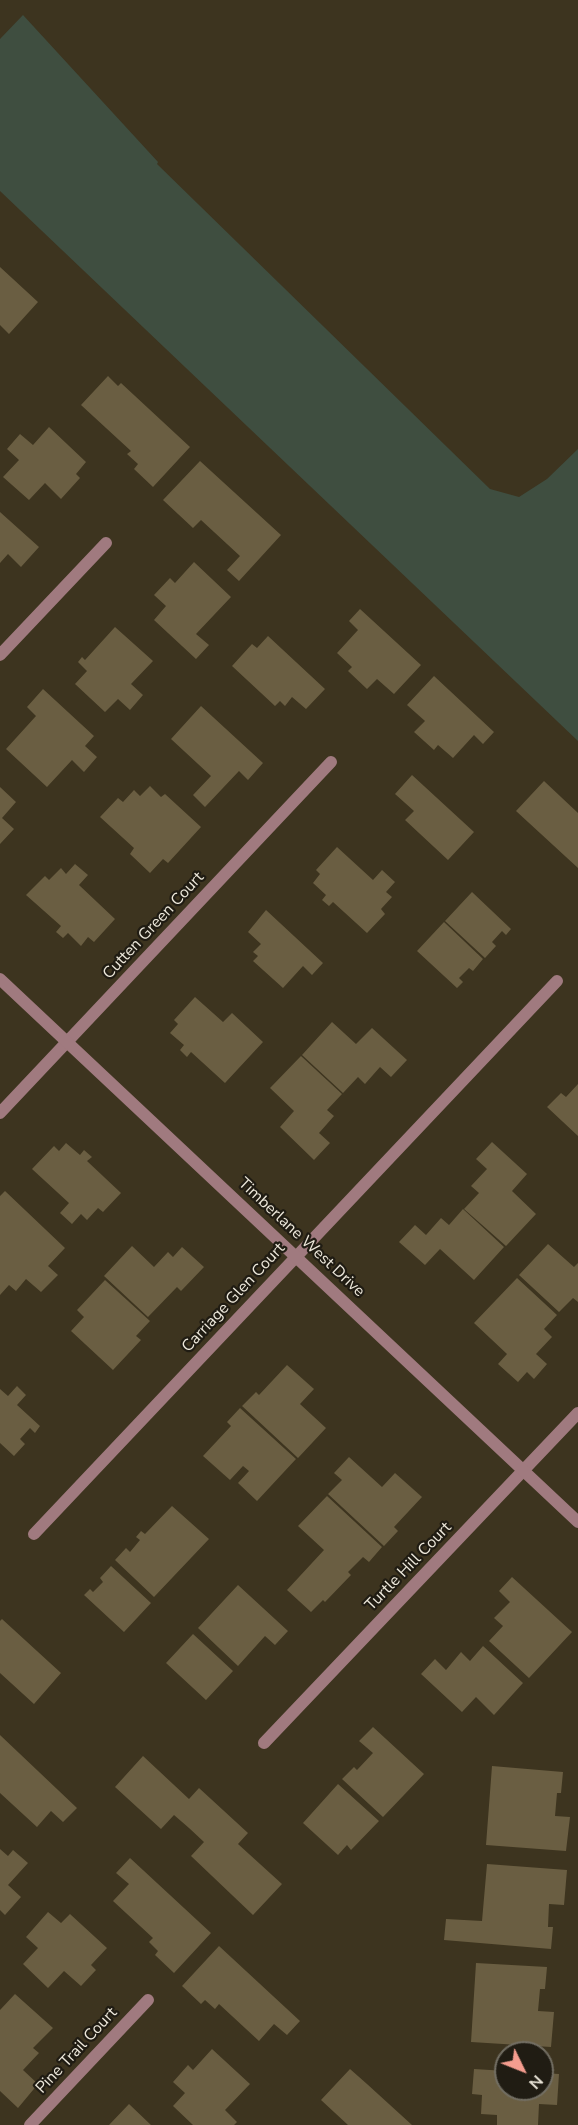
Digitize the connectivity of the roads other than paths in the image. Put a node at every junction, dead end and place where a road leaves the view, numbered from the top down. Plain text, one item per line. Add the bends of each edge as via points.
1 (106, 543) dead end
2 (0, 655) edge
3 (331, 762) dead end
4 (0, 979) edge
5 (557, 981) dead end
6 (68, 1042) junction
7 (0, 1113) edge
8 (296, 1256) junction
9 (578, 1413) edge
10 (524, 1470) junction
11 (578, 1522) edge
12 (34, 1534) dead end
13 (264, 1743) dead end
14 (148, 2000) dead end
15 (30, 2125) edge

1 - 2 street
3 - 6 street, Cutten Green Court
4 - 6 street, Timberlane West Drive
5 - 8 street, Carriage Glen Court
6 - 7 street, Cutten Green Court
6 - 8 street, Timberlane West Drive
8 - 10 street, Timberlane West Drive
8 - 12 street, Carriage Glen Court
9 - 10 street, Turtle Hill Court
10 - 11 street, Timberlane West Drive
10 - 13 street, Turtle Hill Court
14 - 15 street, Pine Trail Court

